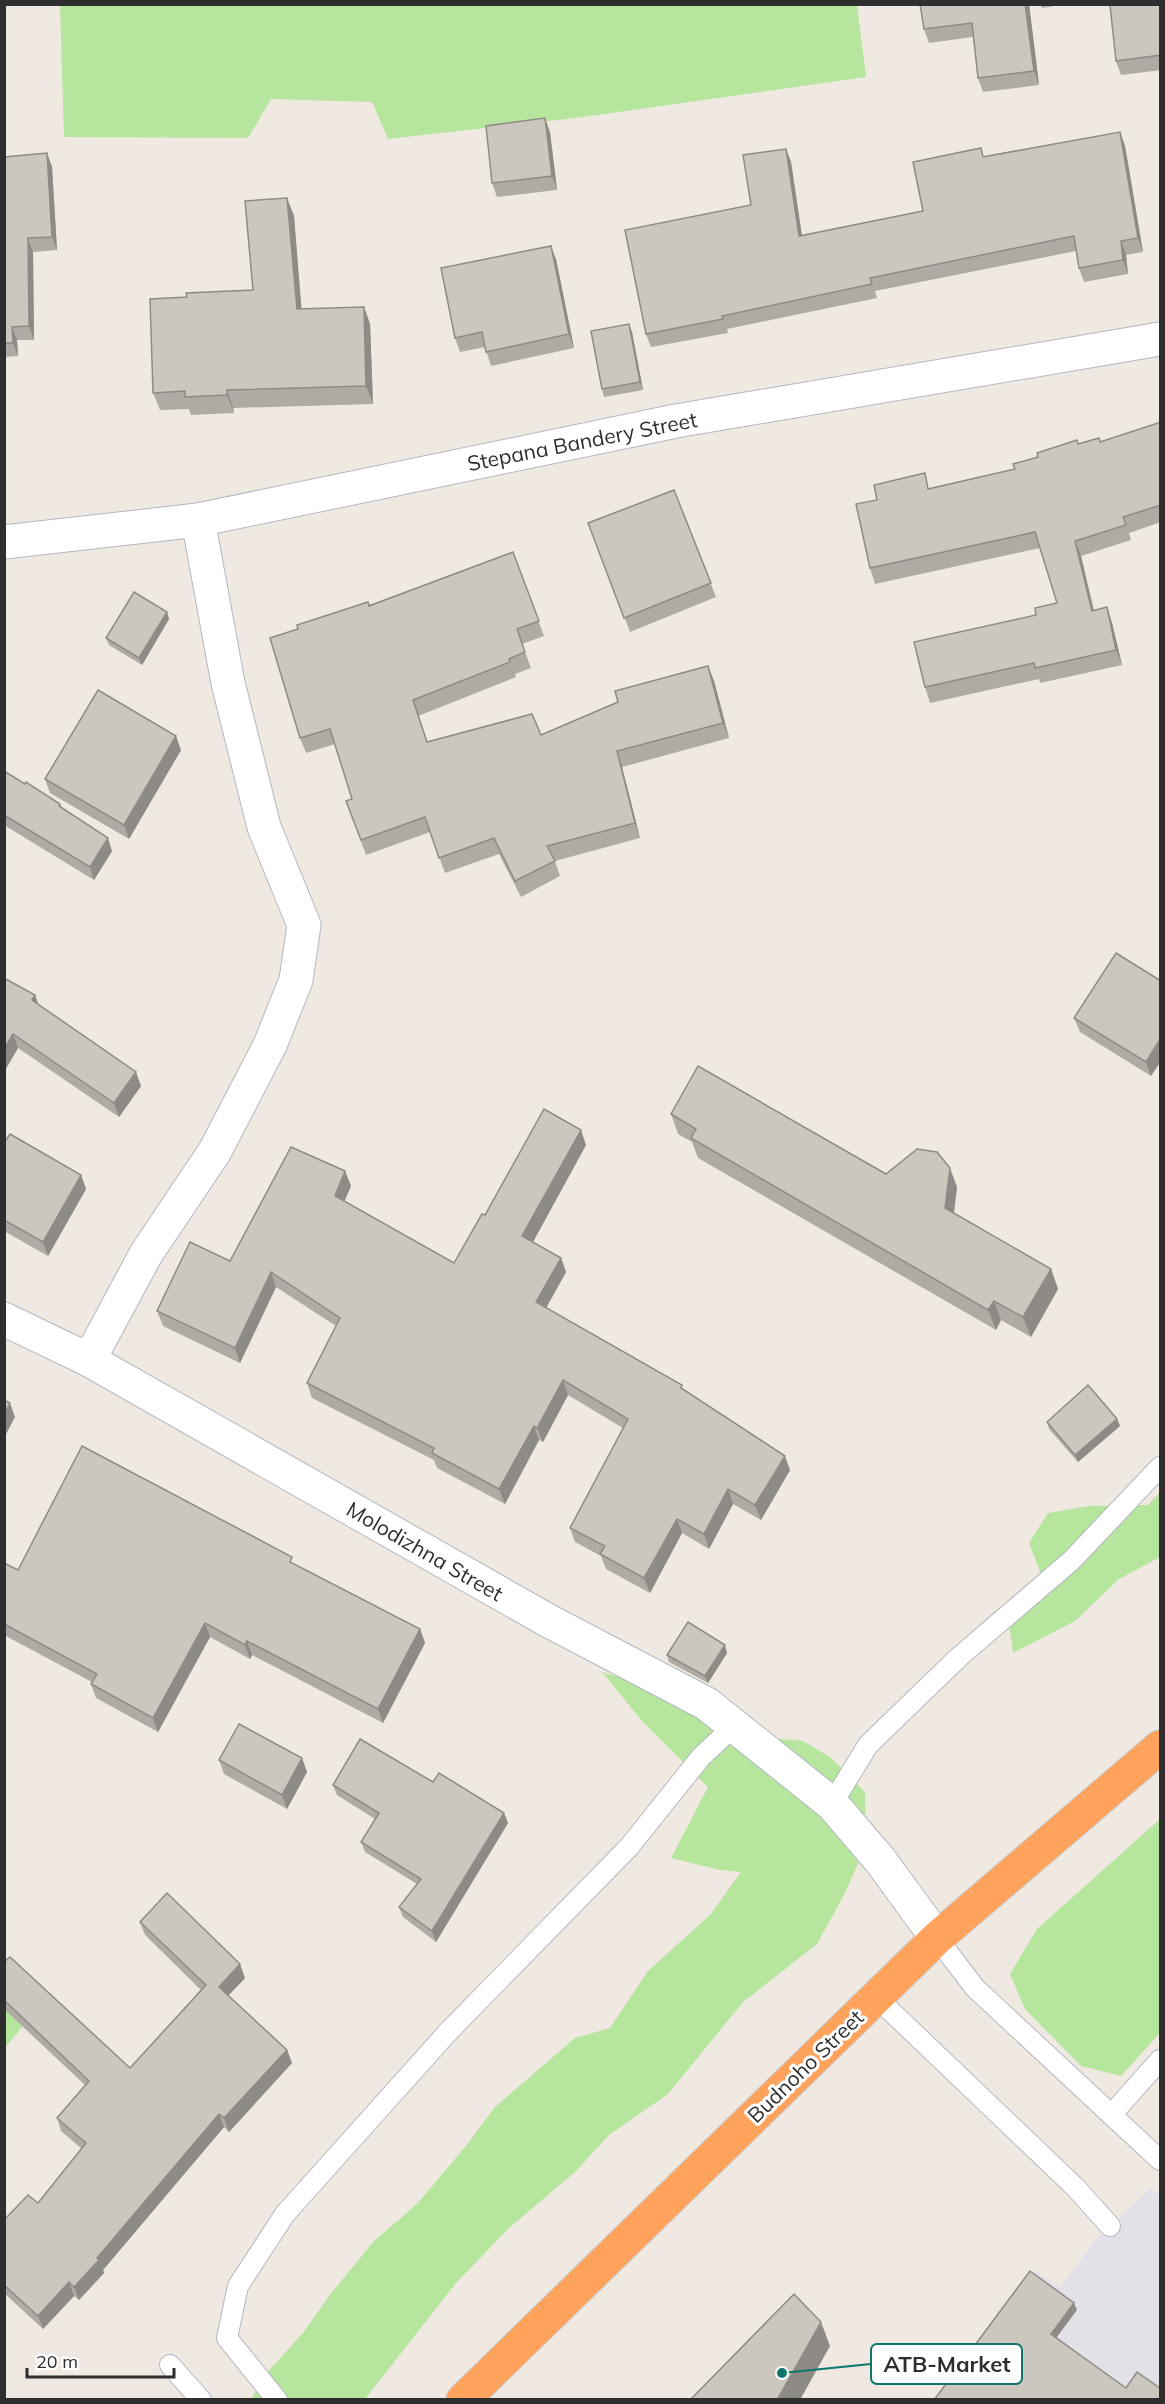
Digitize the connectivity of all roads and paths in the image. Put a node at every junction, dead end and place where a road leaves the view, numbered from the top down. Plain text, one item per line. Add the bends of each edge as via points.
1 (1161, 339) edge
2 (198, 520) junction
3 (4, 542) edge
4 (4, 1319) edge
5 (89, 1360) junction
6 (1161, 1467) edge
7 (735, 1725) junction
8 (1161, 1747) edge
9 (832, 1804) junction
10 (937, 1938) junction
11 (876, 1997) junction
12 (1161, 2060) edge
13 (1111, 2115) junction
14 (1160, 2158) edge
15 (1110, 2226) dead end
16 (170, 2365) dead end
17 (201, 2400) edge
18 (277, 2400) edge
19 (463, 2400) edge

1 - 2 street, Stepana Bandery Street via 676,421
2 - 3 street, Stepana Bandery Street
2 - 5 street via 228,683 264,827 304,925 297,980 270,1045 215,1151 146,1254
4 - 5 street, Molodizhna Street
5 - 7 street, Molodizhna Street via 547,1620 708,1704
6 - 9 lane via 1072,1560 959,1657 868,1745
7 - 9 street, Molodizhna Street
7 - 18 lane via 701,1757 629,1847 448,2032 285,2214 238,2286 227,2338
8 - 10 highway, Budnoho Street
9 - 10 street, Molodizhna Street via 880,1860
10 - 11 highway, Budnoho Street
10 - 13 lane via 975,1988
11 - 15 lane via 1076,2188
11 - 19 highway, Budnoho Street
12 - 13 lane
13 - 14 lane
16 - 17 lane

